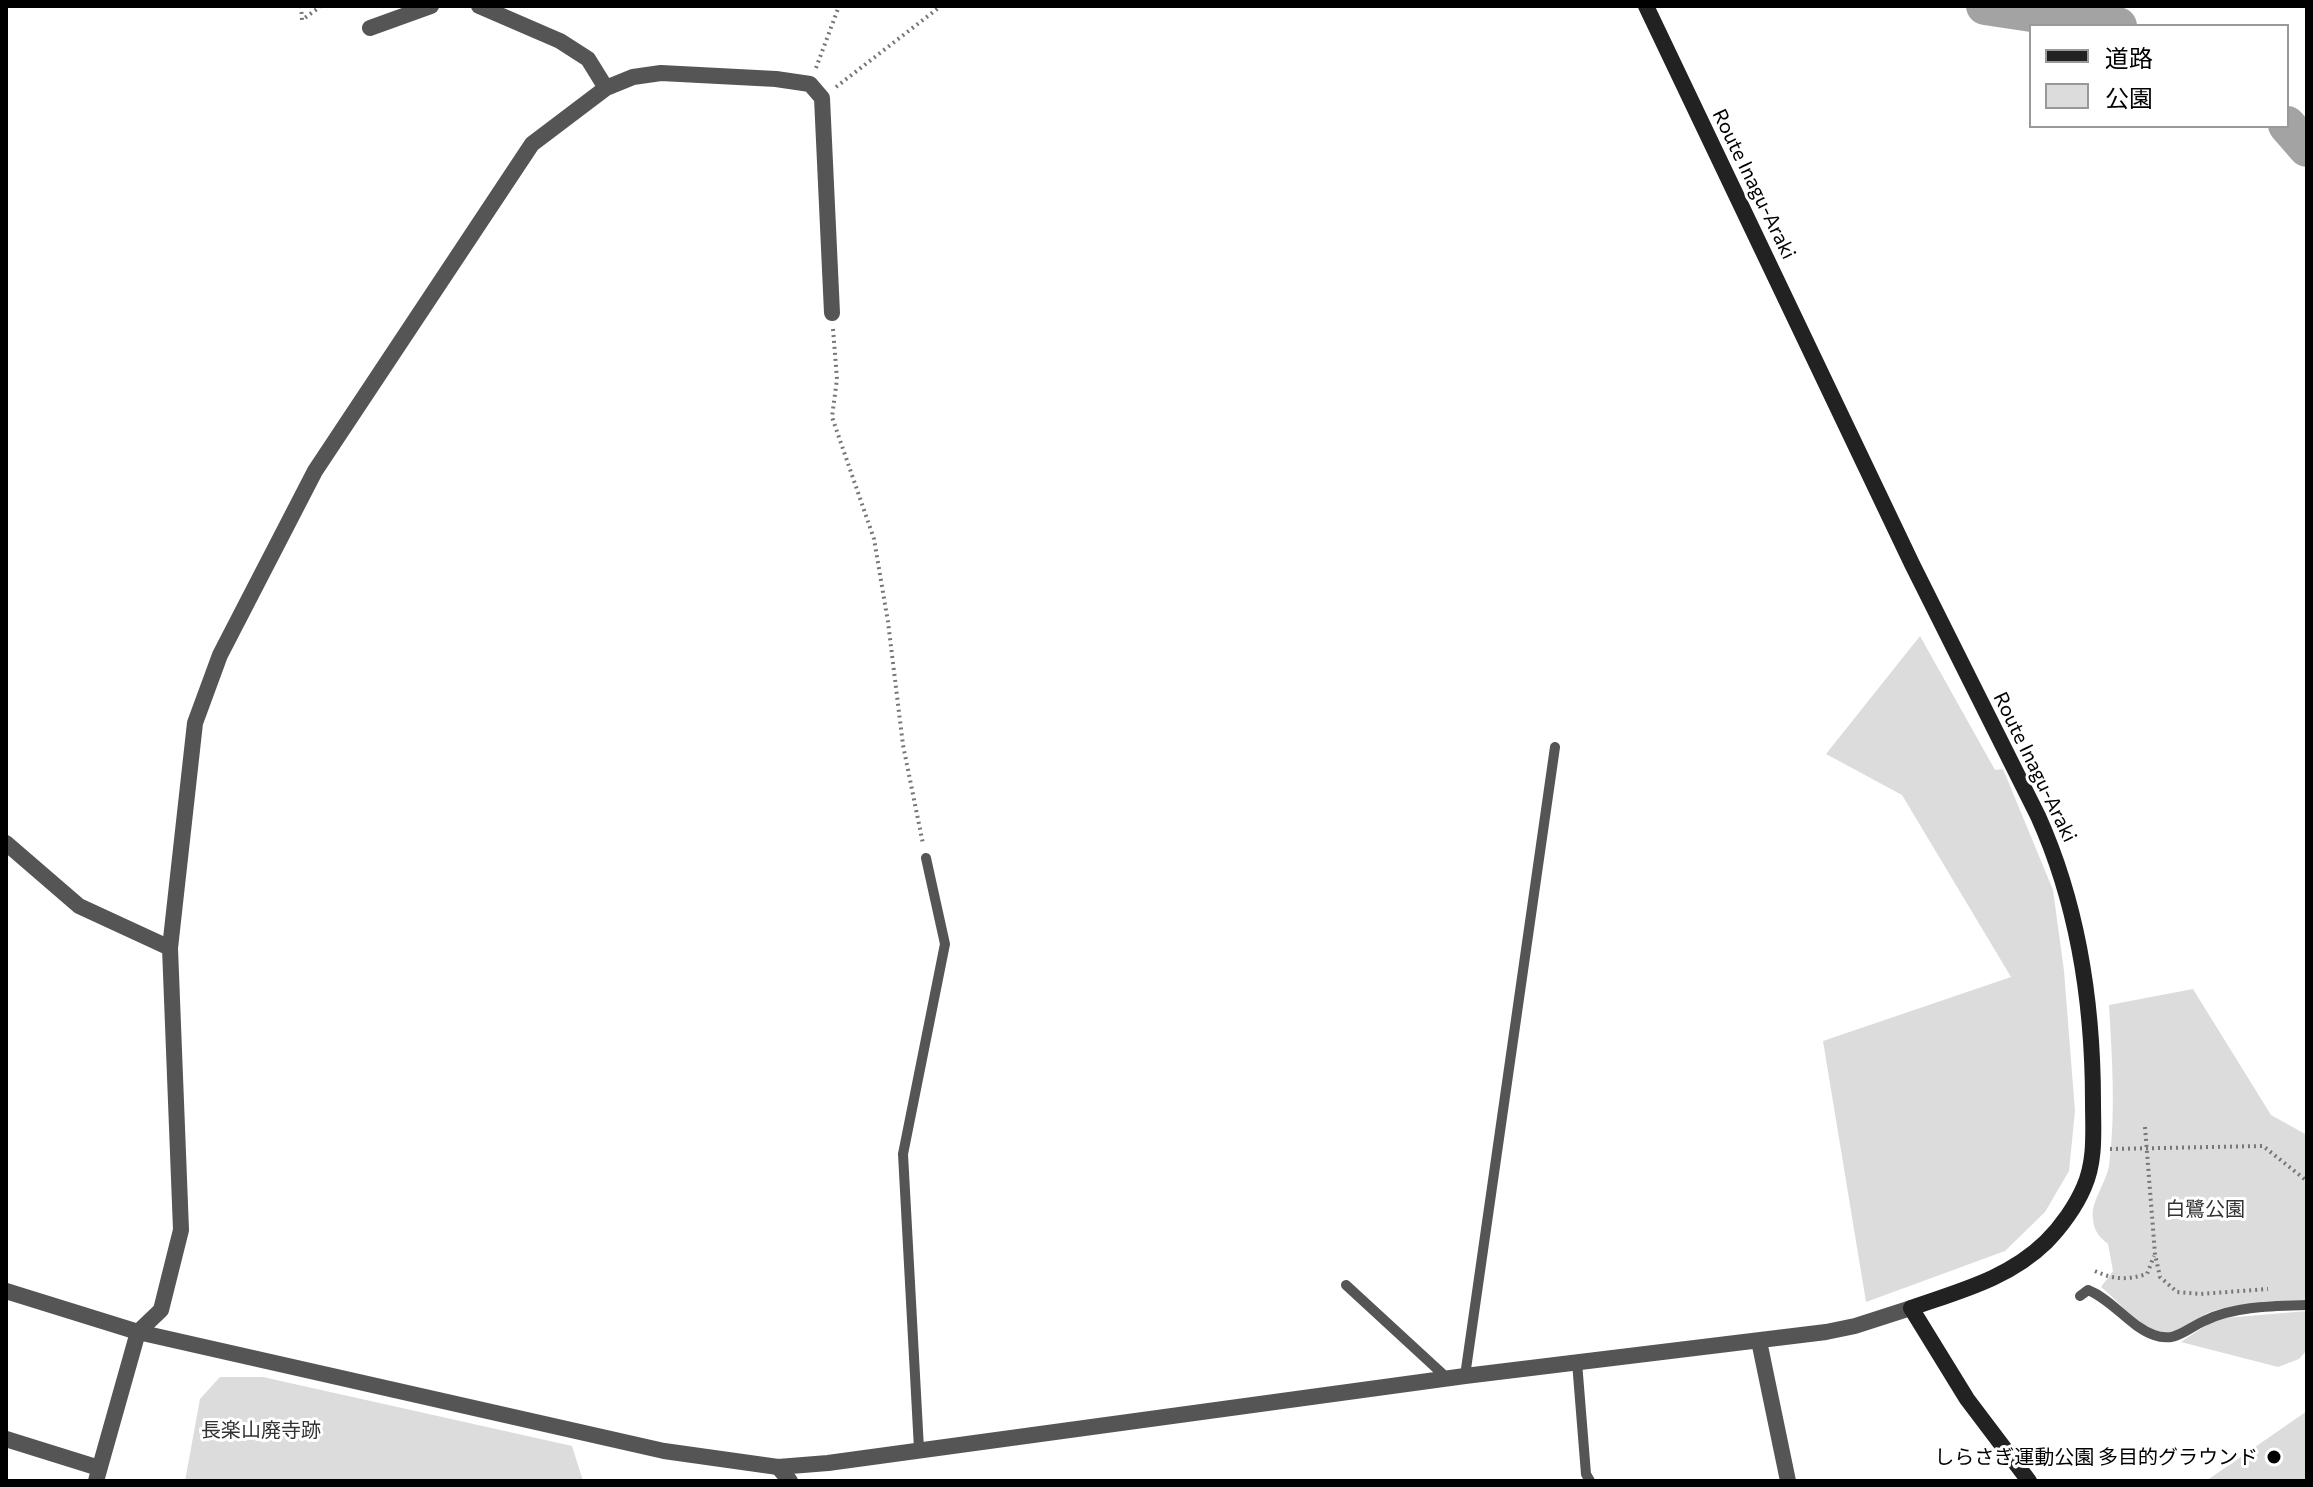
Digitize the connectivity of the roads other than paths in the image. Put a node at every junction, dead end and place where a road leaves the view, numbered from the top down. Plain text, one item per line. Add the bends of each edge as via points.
1 (431, 6) edge
2 (479, 6) edge
3 (1646, 6) edge
4 (370, 28) dead end
5 (606, 88) junction
6 (832, 313) road end
7 (1555, 747) dead end
8 (6, 843) edge
9 (926, 858) road end
10 (170, 948) junction
11 (1346, 1285) dead end
12 (6, 1291) edge
13 (2080, 1296) dead end
14 (2307, 1305) edge
15 (1911, 1308) junction
16 (138, 1332) junction
17 (1759, 1341) junction
18 (1577, 1362) junction
19 (1465, 1376) junction
20 (1447, 1378) junction
21 (6, 1439) edge
22 (919, 1449) junction
23 (778, 1467) junction
24 (98, 1475) edge
25 (790, 1481) edge
26 (1590, 1481) edge
27 (1788, 1481) edge
28 (2029, 1481) edge

1 - 4 street
2 - 5 street via 588,59
3 - 15 main road, Route Inagu-Araki via 2038,816 2073,911 2093,1059 2092,1159 2085,1186 2049,1240 2025,1260 1994,1279
5 - 6 street via 661,73 810,84 822,98
5 - 10 street via 532,144 315,471 220,655 195,723
7 - 19 lane
8 - 10 street via 79,906
9 - 22 lane via 945,944 903,1154
10 - 16 street via 181,1230 161,1310
11 - 20 lane
12 - 16 street
13 - 14 lane via 2088,1290 2101,1295 2146,1331 2167,1338 2231,1313
15 - 17 street via 1855,1326
15 - 28 main road via 1967,1399
16 - 23 street via 664,1451
16 - 24 street
17 - 18 street
17 - 27 street
18 - 19 street
18 - 26 lane
19 - 20 street
20 - 22 street
21 - 24 street
22 - 23 street
23 - 25 street

